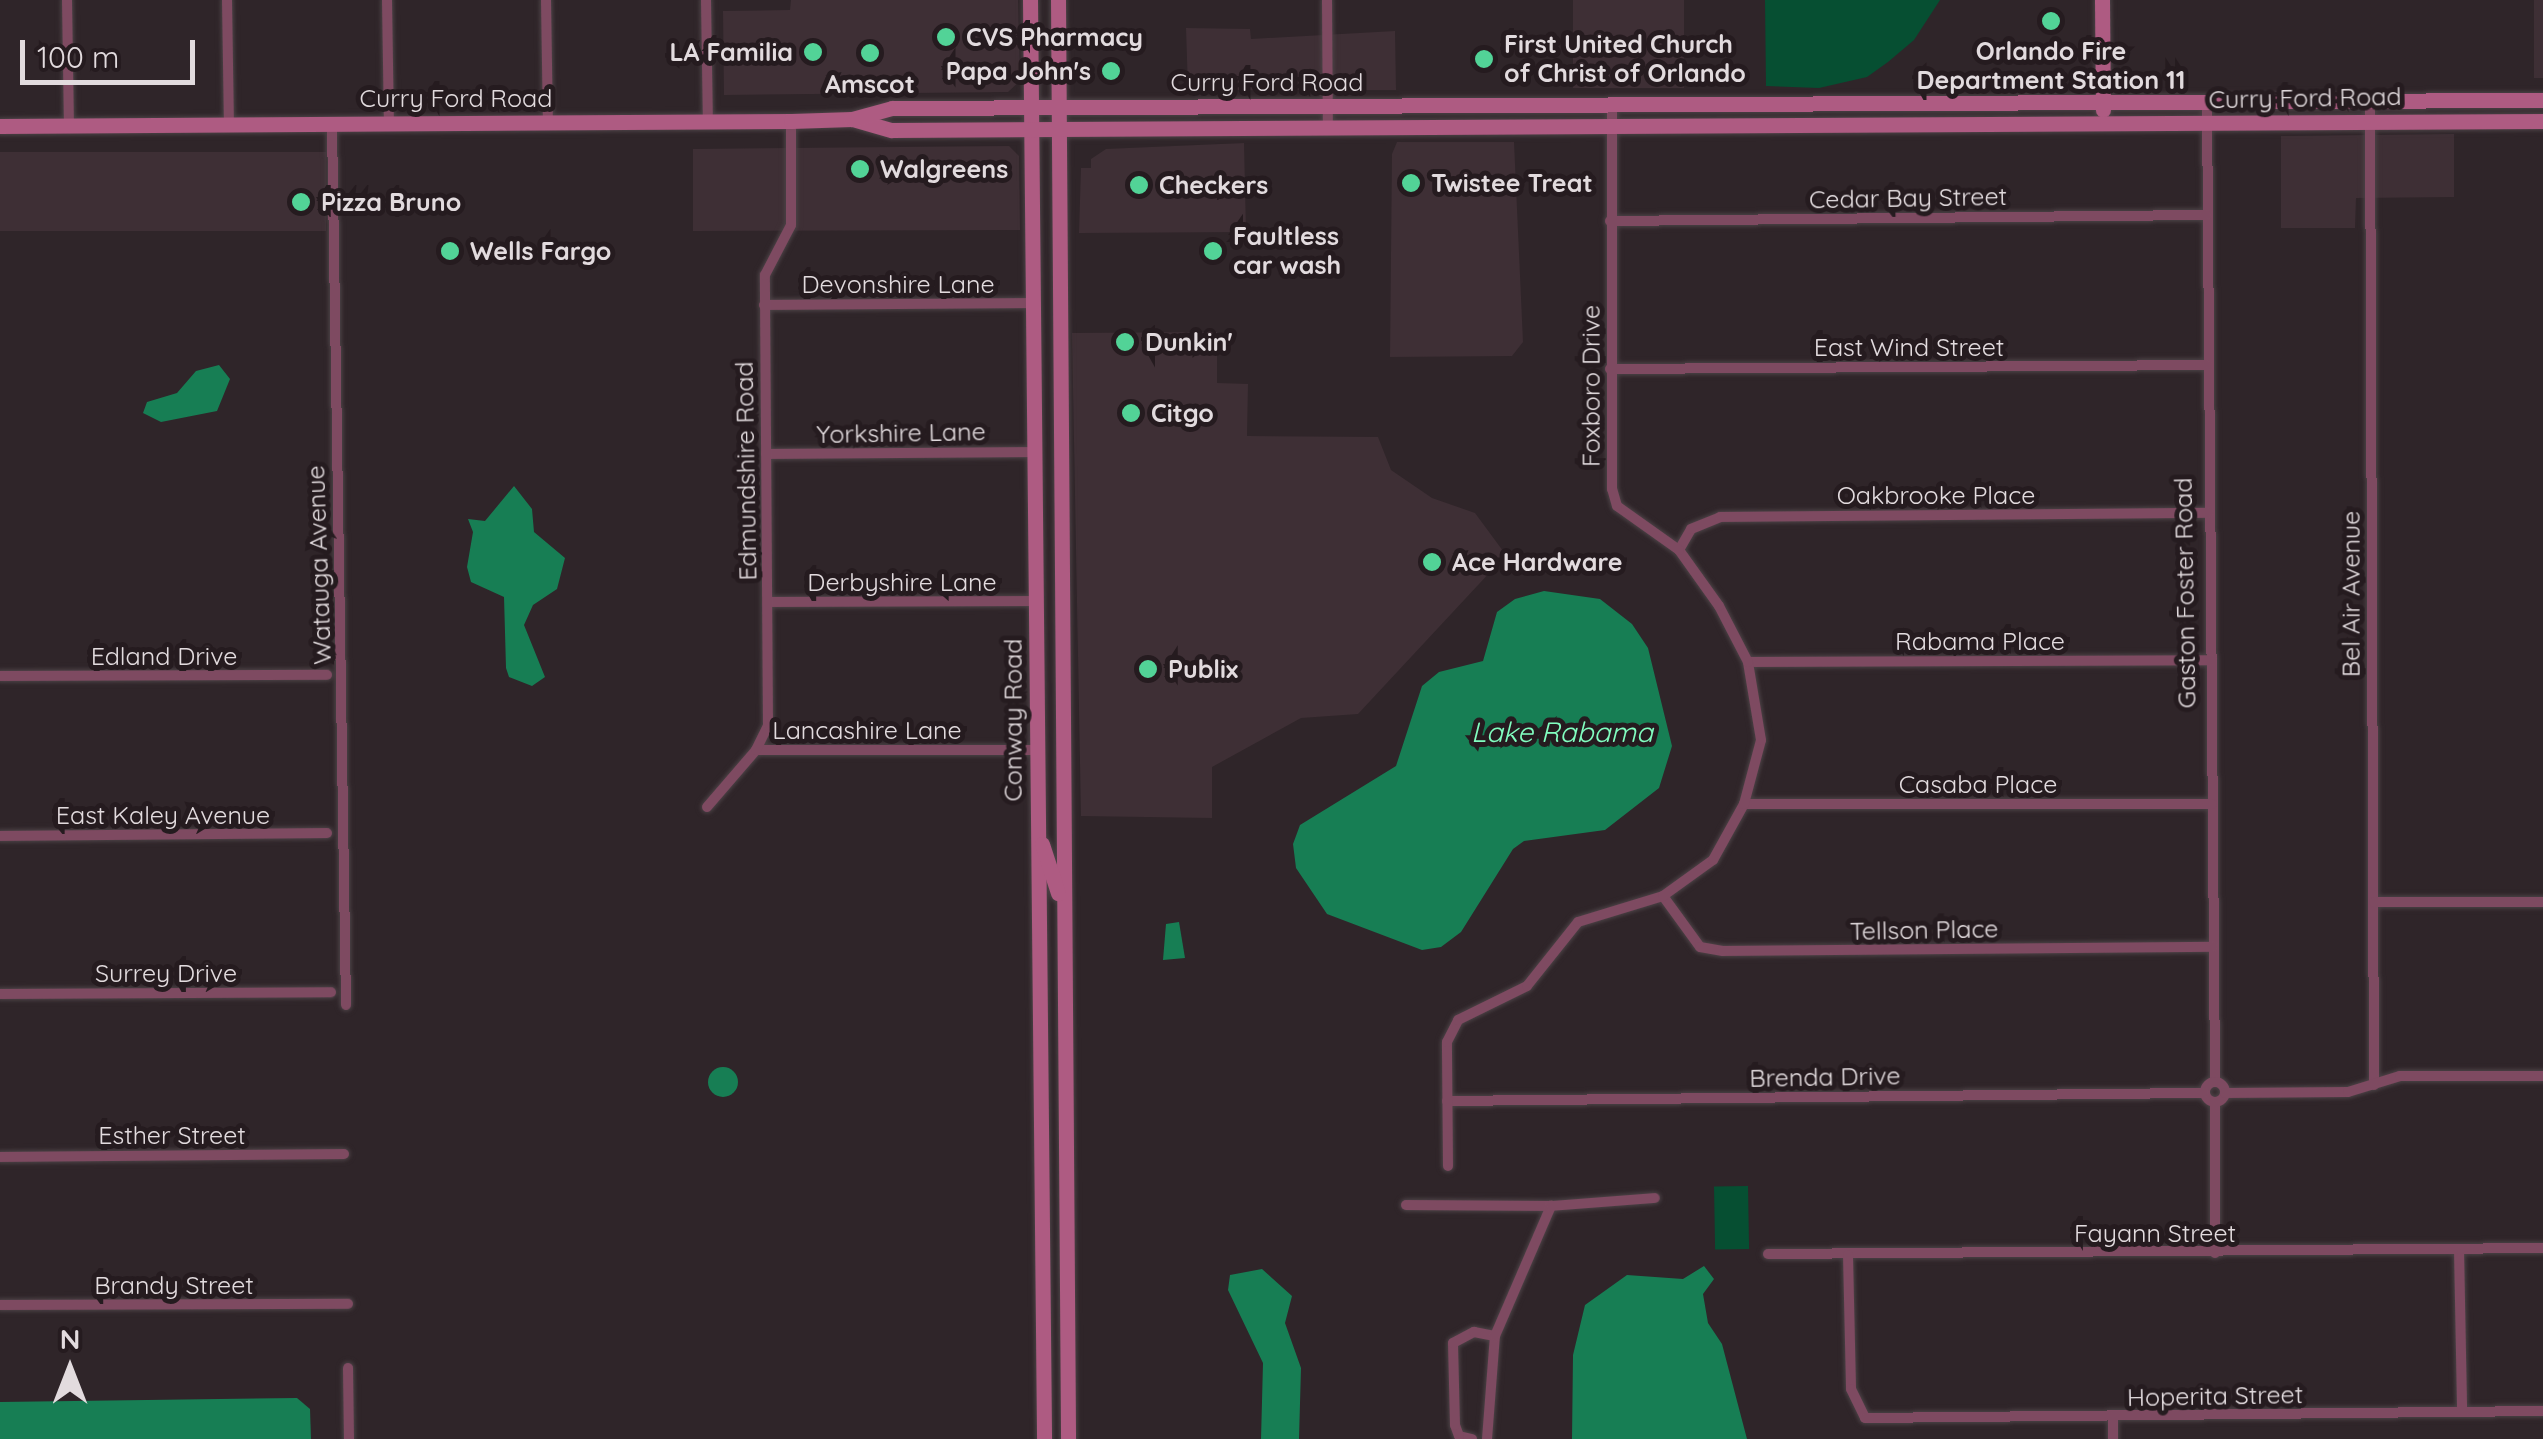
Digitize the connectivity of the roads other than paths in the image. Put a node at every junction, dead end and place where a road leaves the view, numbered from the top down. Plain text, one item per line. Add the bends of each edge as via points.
1 (67, 0) edge
2 (227, 0) edge
3 (387, 0) edge
4 (546, 0) edge
5 (706, 0) edge
6 (1030, 0) edge
7 (1058, 0) edge
8 (1327, 0) edge
9 (2102, 0) edge
10 (2543, 100) edge
11 (2509, 101) junction
12 (2370, 102) junction
13 (2103, 104) junction
14 (2207, 104) junction
15 (1031, 107) junction
16 (1059, 107) junction
17 (1328, 108) junction
18 (1383, 108) junction
19 (1584, 108) junction
20 (1612, 108) junction
21 (852, 120) junction
22 (2543, 120) edge
23 (790, 121) junction
24 (2509, 121) junction
25 (708, 122) junction
26 (2368, 122) junction
27 (548, 123) junction
28 (332, 124) junction
29 (388, 124) junction
30 (2103, 124) junction
31 (2207, 124) junction
32 (0, 126) edge
33 (69, 126) junction
34 (229, 126) junction
35 (1059, 128) junction
36 (1328, 128) junction
37 (1382, 128) junction
38 (1584, 128) junction
39 (1612, 128) junction
40 (1032, 129) junction
41 (2207, 215) junction
42 (1610, 221) junction
43 (1033, 303) junction
44 (764, 304) junction
45 (2208, 365) junction
46 (1610, 368) junction
47 (1036, 452) junction
48 (766, 454) junction
49 (2209, 513) junction
50 (1038, 519) junction
51 (1679, 550) junction
52 (1061, 598) junction
53 (1037, 601) junction
54 (768, 602) junction
55 (1062, 652) junction
56 (2212, 660) junction
57 (1748, 662) junction
58 (328, 675) dead end
59 (0, 676) edge
60 (756, 750) junction
61 (1038, 750) junction
62 (1744, 804) junction
63 (2212, 804) junction
64 (707, 807) dead end
65 (327, 834) dead end
66 (0, 836) edge
67 (1040, 841) junction
68 (1663, 896) junction
69 (2374, 902) junction
70 (2543, 902) edge
71 (1064, 917) junction
72 (2213, 947) junction
73 (331, 992) dead end
74 (0, 994) edge
75 (346, 1005) dead end
76 (2543, 1076) edge
77 (2215, 1082) junction
78 (2374, 1085) junction
79 (1065, 1092) junction
80 (2204, 1093) junction
81 (2225, 1093) junction
82 (1041, 1094) junction
83 (1447, 1100) junction
84 (2215, 1103) junction
85 (344, 1154) dead end
86 (0, 1156) edge
87 (1448, 1166) dead end
88 (1655, 1198) dead end
89 (1406, 1205) dead end
90 (1550, 1206) junction
91 (2543, 1248) edge
92 (2459, 1249) junction
93 (2215, 1253) junction
94 (1768, 1254) dead end
95 (1848, 1255) junction
96 (348, 1304) dead end
97 (0, 1306) edge
98 (1495, 1336) junction
99 (348, 1368) dead end
100 (2462, 1411) junction
101 (2543, 1411) edge
102 (2113, 1418) junction
103 (349, 1439) edge
104 (1044, 1439) edge
105 (1068, 1439) edge
106 (1472, 1439) edge
107 (1488, 1439) edge
108 (2113, 1439) edge

1 - 33 street
2 - 34 street
3 - 29 street
4 - 27 street
5 - 25 street
6 - 15 main road, Conway Road
7 - 16 main road, Conway Road
8 - 17 street
9 - 13 main road
10 - 11 main road, Curry Ford Road
11 - 12 main road, Curry Ford Road
11 - 24 street
12 - 14 main road, Curry Ford Road
12 - 26 street, Bel Air Avenue
13 - 14 main road, Curry Ford Road
13 - 20 main road, Curry Ford Road
13 - 30 main road
14 - 31 street, Gaston Foster Road
15 - 16 main road, Curry Ford Road
15 - 21 main road, Curry Ford Road via 892,108
15 - 40 main road, Conway Road
16 - 17 main road, Curry Ford Road
16 - 35 main road, Conway Road
17 - 18 main road, Curry Ford Road
17 - 36 street
18 - 19 main road, Curry Ford Road
18 - 37 street, Curry Ford Road
19 - 20 main road, Curry Ford Road
19 - 38 street
20 - 39 street, Foxboro Drive
21 - 23 main road, Curry Ford Road
21 - 40 main road, Curry Ford Road via 892,130
22 - 24 main road, Curry Ford Road
23 - 25 main road, Curry Ford Road
23 - 44 street, Edmundshire Road via 792,225 765,275
24 - 26 main road, Curry Ford Road
25 - 27 main road, Curry Ford Road
26 - 31 main road, Curry Ford Road
26 - 69 street, Bel Air Avenue
27 - 29 main road, Curry Ford Road
28 - 29 main road, Curry Ford Road
28 - 34 main road, Curry Ford Road
28 - 75 street, Watauga Avenue
30 - 31 main road, Curry Ford Road
30 - 39 main road, Curry Ford Road
31 - 41 street, Gaston Foster Road
32 - 33 main road, Curry Ford Road
33 - 34 main road, Curry Ford Road
35 - 36 main road, Curry Ford Road
35 - 40 main road, Curry Ford Road
35 - 52 main road, Conway Road
36 - 37 main road, Curry Ford Road
37 - 38 main road, Curry Ford Road
38 - 39 main road, Curry Ford Road
39 - 42 street, Foxboro Drive
40 - 43 main road, Conway Road
41 - 42 street, Cedar Bay Street
41 - 45 street, Gaston Foster Road
42 - 46 street, Foxboro Drive
43 - 44 street, Devonshire Lane
43 - 47 main road, Conway Road
44 - 48 street, Edmundshire Road
45 - 46 street, East Wind Street
45 - 49 street, Gaston Foster Road
46 - 51 street, Foxboro Drive via 1618,506
47 - 48 street, Yorkshire Lane
47 - 50 main road, Conway Road
48 - 54 street, Edmundshire Road
49 - 51 street, Oakbrooke Place via 1720,517 1691,528
49 - 56 street, Gaston Foster Road
50 - 52 main road via 1046,572
50 - 53 main road, Conway Road
51 - 57 street, Foxboro Drive
52 - 55 main road, Conway Road
53 - 54 street, Derbyshire Lane
53 - 55 main road
53 - 61 main road, Conway Road
54 - 60 street, Edmundshire Road via 768,725
55 - 71 main road, Conway Road
56 - 57 street, Rabama Place
56 - 63 street, Gaston Foster Road
57 - 62 street, Foxboro Drive via 1761,740
58 - 59 street, Edland Drive
60 - 61 street, Lancashire Lane
60 - 64 street, Edmundshire Road
61 - 67 main road, Conway Road
62 - 63 street, Casaba Place
62 - 68 street, Foxboro Drive via 1713,860
63 - 72 street, Gaston Foster Road
65 - 66 street, East Kaley Avenue
67 - 71 main road
67 - 82 main road, Conway Road
68 - 72 street, Tellson Place via 1700,947 1723,952
68 - 83 street, Foxboro Drive via 1578,922 1527,986 1458,1020 1447,1042
69 - 70 street
69 - 78 street, Bel Air Avenue
71 - 79 main road, Conway Road
72 - 77 street, Gaston Foster Road
73 - 74 street, Surrey Drive
76 - 78 street via 2400,1076
77 - 80 street
77 - 81 street
78 - 81 street via 2348,1092
79 - 82 street
79 - 105 main road, Conway Road
80 - 83 street, Brenda Drive
80 - 84 street
81 - 84 street
82 - 104 main road, Conway Road
83 - 87 street, Foxboro Drive
84 - 93 street
85 - 86 street, Esther Street
88 - 90 street
89 - 90 street
90 - 98 street
91 - 92 street, Fayann Street
92 - 93 street, Fayann Street
92 - 100 street
93 - 95 street, Fayann Street
94 - 95 street, Fayann Street
95 - 102 street, Hoperita Street via 1854,1405 1866,1418
96 - 97 street, Brandy Street
98 - 106 street via 1474,1332 1453,1343 1455,1425 1459,1436
98 - 107 street
99 - 103 street
100 - 101 street, Hoperita Street
100 - 102 street, Hoperita Street
102 - 108 street

